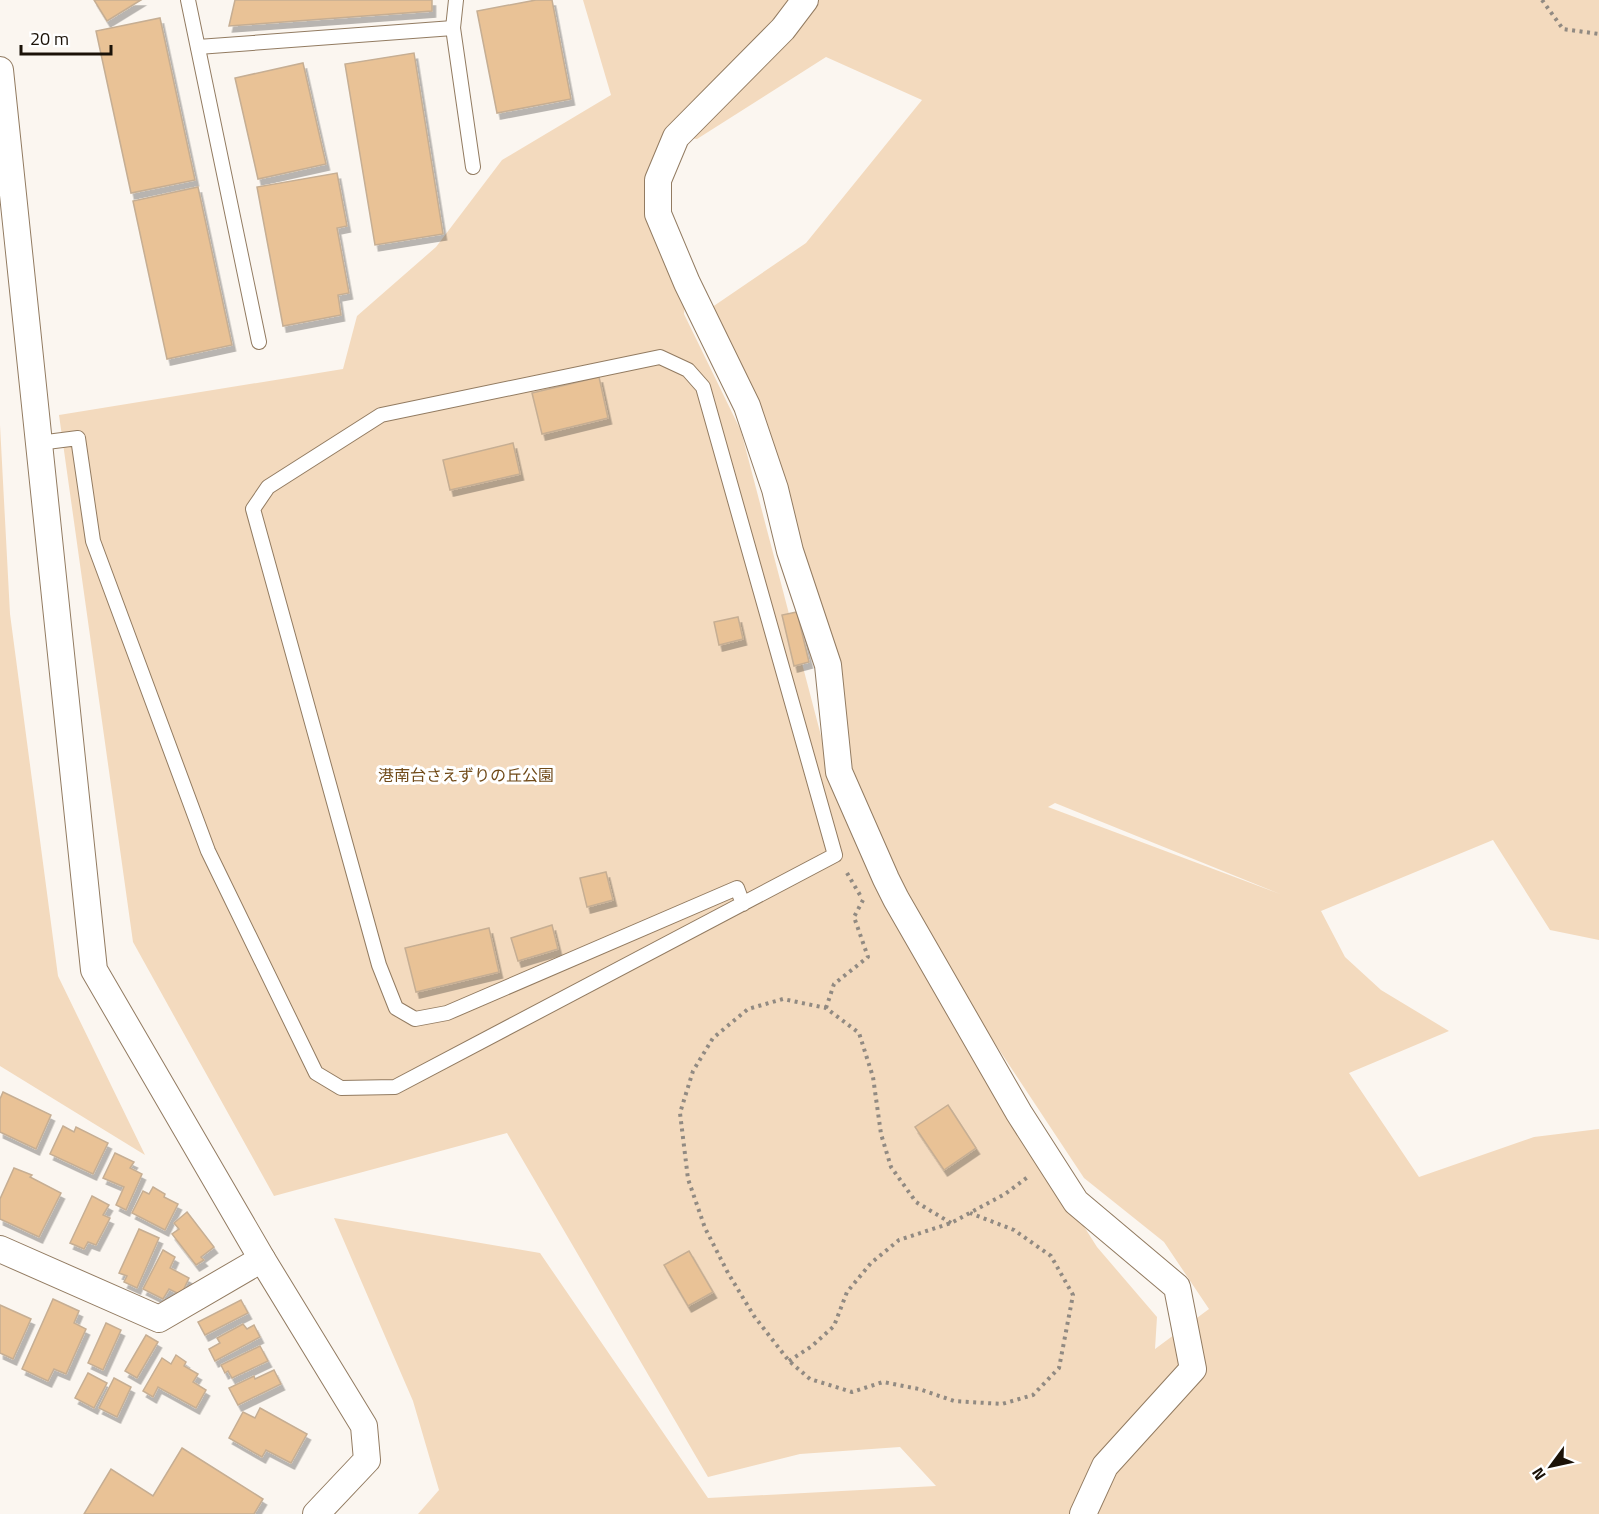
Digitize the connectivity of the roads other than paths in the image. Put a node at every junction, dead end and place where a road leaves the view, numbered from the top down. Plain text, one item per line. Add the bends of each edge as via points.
1 (188, 0) edge
2 (456, 0) edge
3 (805, 0) edge
4 (453, 28) junction
5 (198, 46) junction
6 (0, 70) edge
7 (473, 167) dead end
8 (259, 342) dead end
9 (39, 443) junction
10 (743, 904) junction
11 (0, 1250) edge
12 (262, 1259) junction
13 (316, 1514) edge
14 (1083, 1514) edge

1 - 5 lane
2 - 4 lane
3 - 14 street via 783,29 676,137 658,180 658,214 747,405 828,665 839,772 896,898 1019,1113 1076,1202 1177,1287 1193,1369 1105,1466
4 - 5 lane
4 - 7 lane
5 - 8 lane
6 - 9 street
9 - 10 lane via 78,438 93,541 208,851 316,1073 341,1088 395,1088
9 - 12 street via 94,970
10 - 10 lane via 835,855 703,387 688,370 660,357 381,415 268,487 253,509 379,965 396,1008 415,1020 447,1013 737,888
11 - 12 street via 159,1319
12 - 13 street via 364,1426 367,1460

